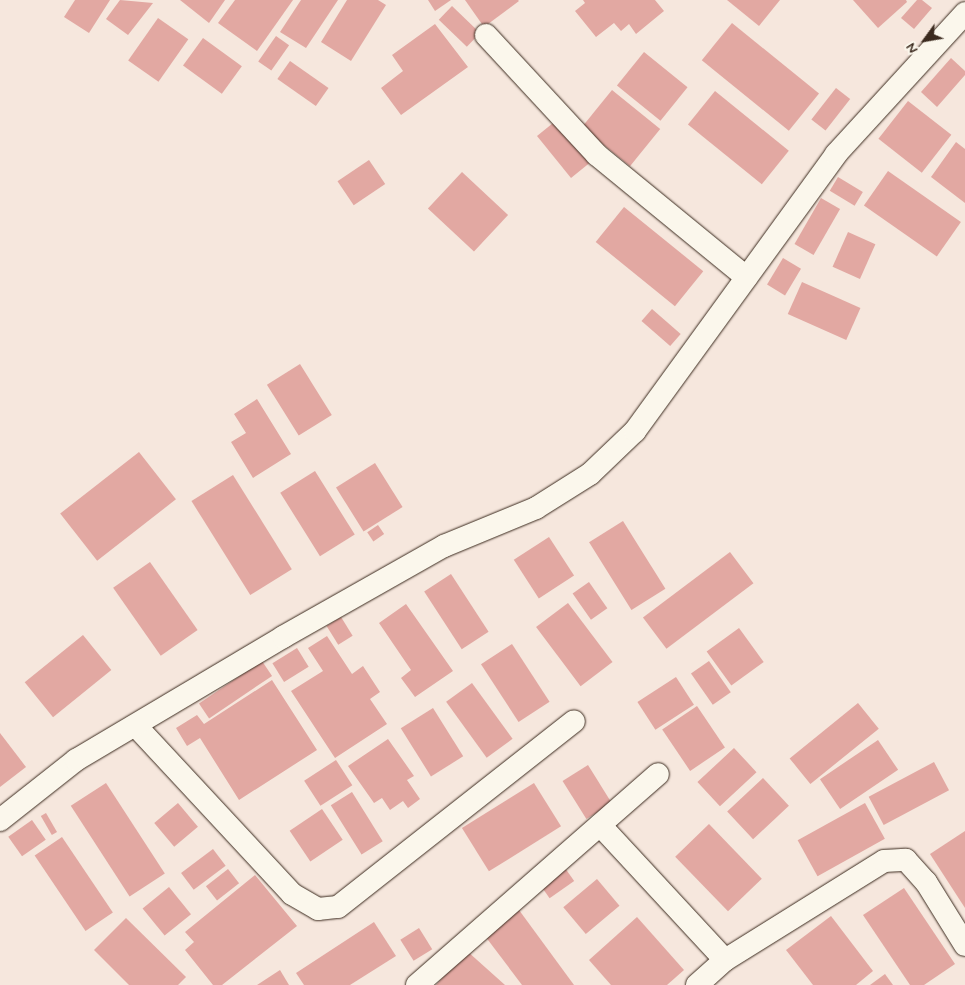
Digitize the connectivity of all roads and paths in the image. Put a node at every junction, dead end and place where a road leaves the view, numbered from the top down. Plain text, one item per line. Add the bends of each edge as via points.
1 (965, 13) edge
2 (486, 35) dead end
3 (746, 278) junction
4 (574, 721) dead end
5 (136, 726) junction
6 (658, 774) dead end
7 (0, 820) edge
8 (600, 826) junction
9 (965, 945) edge
10 (725, 960) junction
11 (417, 985) edge
12 (697, 985) edge

1 - 3 street via 836,154
2 - 3 street via 597,155
3 - 5 street via 635,431 590,474 536,508 444,546 283,637
4 - 5 street via 338,906 318,909 292,894
5 - 7 street via 76,760
6 - 8 street
8 - 10 street
8 - 11 street
9 - 10 street via 926,882 906,860 884,861
10 - 12 street

